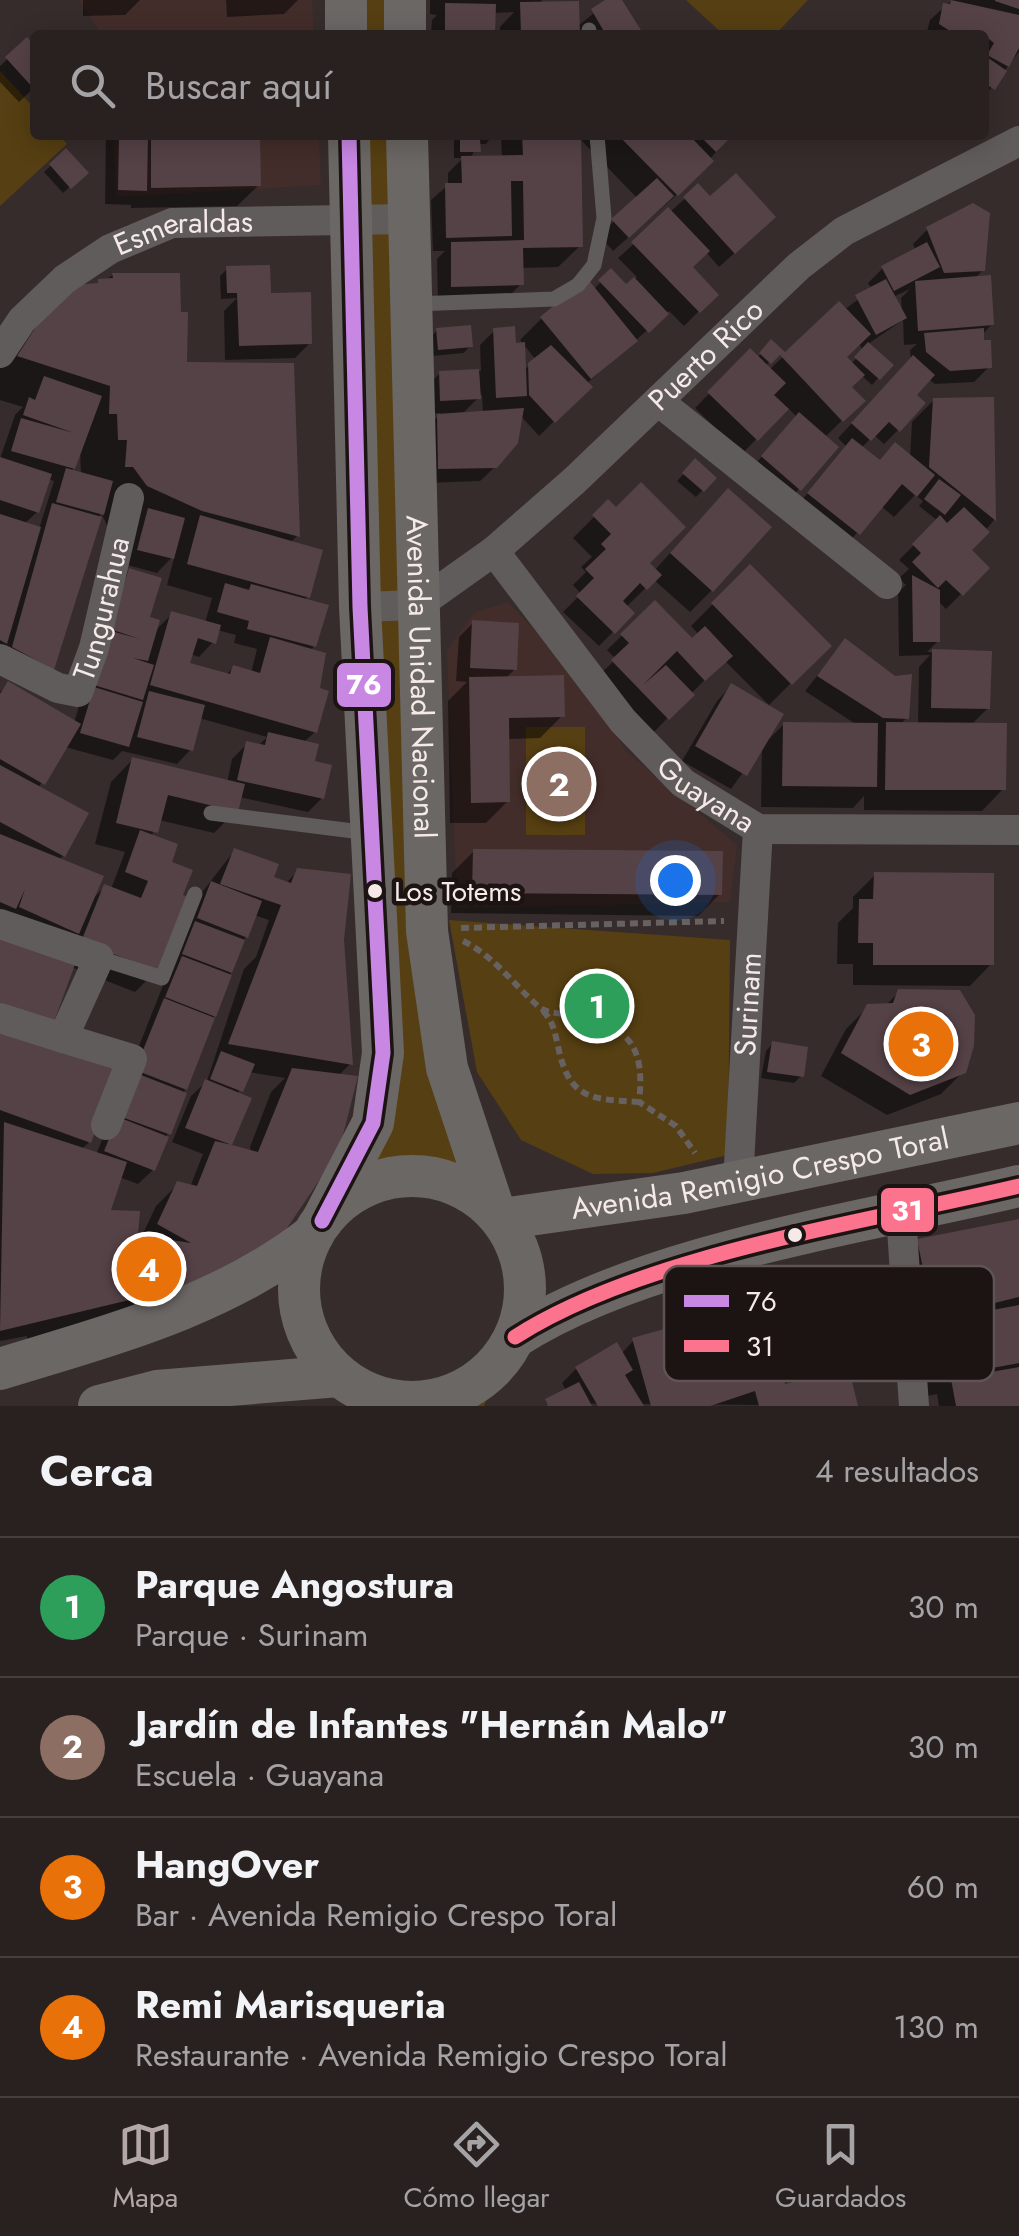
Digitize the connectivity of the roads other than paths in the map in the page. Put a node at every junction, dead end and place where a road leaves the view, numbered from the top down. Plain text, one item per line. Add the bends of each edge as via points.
1 (346, 0) edge
2 (404, 0) edge
3 (346, 30) edge
4 (405, 30) edge
5 (348, 140) edge
6 (407, 140) edge
7 (597, 140) edge
8 (1019, 141) edge
9 (409, 219) junction
10 (350, 220) junction
11 (411, 304) junction
12 (0, 353) edge
13 (658, 401) junction
14 (129, 498) dead end
15 (494, 550) junction
16 (887, 584) dead end
17 (418, 605) junction
18 (360, 607) junction
19 (0, 659) edge
20 (211, 812) dead end
21 (758, 829) junction
22 (1019, 830) edge
23 (373, 833) junction
24 (195, 894) dead end
25 (0, 924) edge
26 (99, 958) junction
27 (0, 1018) edge
28 (63, 1038) junction
29 (1019, 1123) edge
30 (106, 1125) dead end
31 (729, 1184) junction
32 (1019, 1186) edge
33 (498, 1214) junction
34 (901, 1214) junction
35 (317, 1228) junction
36 (696, 1266) edge
37 (905, 1266) edge
38 (664, 1274) edge
39 (506, 1350) junction
40 (0, 1368) edge
41 (912, 1381) edge
42 (352, 1389) edge
43 (99, 1406) edge
44 (481, 1406) edge
45 (914, 1406) edge

1 - 3 main road
2 - 4 main road
5 - 10 main road, Avenida Unidad Nacional
6 - 9 main road, Avenida Unidad Nacional
7 - 11 lane via 604,218 594,265 578,285 554,299
8 - 13 street, Puerto Rico via 844,232 799,266
9 - 10 street, Esmeraldas
9 - 11 main road, Avenida Unidad Nacional
10 - 12 street, Esmeraldas via 172,224 110,249 65,279 22,320
10 - 18 main road, Avenida Unidad Nacional
11 - 17 main road, Avenida Unidad Nacional
13 - 15 street, Puerto Rico
13 - 16 street
14 - 19 street, Tungurahua via 78,692
15 - 17 street, Puerto Rico
15 - 21 street, Guayana via 623,721 683,783
17 - 18 street
17 - 33 main road, Avenida Unidad Nacional via 427,931 447,1068
18 - 23 main road, Avenida Unidad Nacional
20 - 23 lane
21 - 22 street, Guayana
21 - 31 street, Surinam
23 - 35 main road, Avenida Unidad Nacional via 380,1095
24 - 26 lane via 162,978
25 - 26 street
26 - 28 street
27 - 28 street
28 - 30 street via 132,1059
29 - 31 main road, Avenida Remigio Crespo Toral
31 - 33 main road, Avenida Remigio Crespo Toral
32 - 34 main road
33 - 35 main road via 468,1190 406,1176 345,1198
33 - 39 main road via 524,1271 524,1309
34 - 36 main road
34 - 37 street
35 - 40 main road via 267,1271 166,1318
35 - 42 main road via 300,1272 300,1310 314,1346
38 - 39 main road via 576,1304
39 - 42 main road via 474,1384 444,1398 412,1402
39 - 44 main road
41 - 45 street
42 - 43 main road via 157,1392

